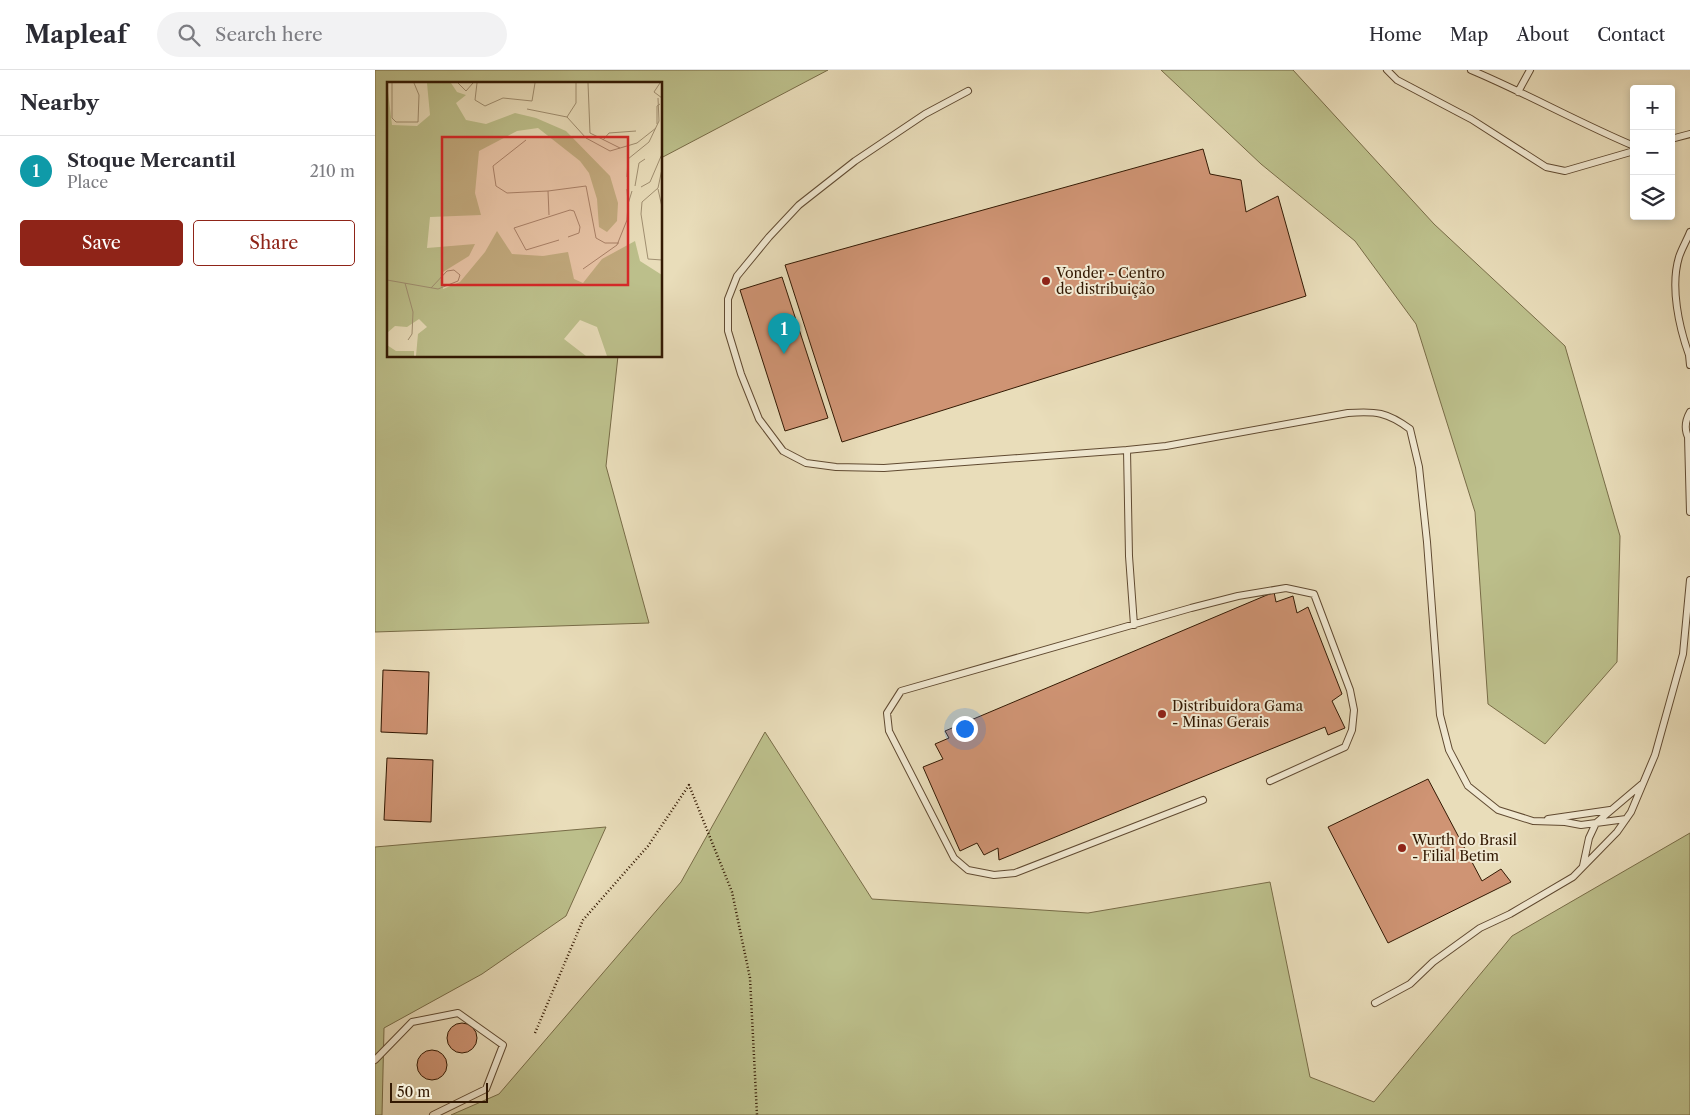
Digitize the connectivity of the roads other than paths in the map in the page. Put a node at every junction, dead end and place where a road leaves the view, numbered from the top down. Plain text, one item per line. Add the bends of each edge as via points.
1 (1387, 70) edge
2 (1471, 70) edge
3 (1529, 70) edge
4 (968, 91) dead end
5 (1518, 92) junction
6 (1690, 134) edge
7 (1675, 138) edge
8 (1630, 144) edge
9 (1630, 151) edge
10 (1690, 232) edge
11 (1689, 356) edge
12 (1690, 365) edge
13 (1690, 404) edge
14 (1689, 412) edge
15 (1689, 438) edge
16 (1127, 450) junction
17 (1690, 512) edge
18 (1690, 580) edge
19 (1134, 624) junction
20 (1646, 780) junction
21 (1270, 781) dead end
22 (1203, 800) dead end
23 (1611, 810) junction
24 (1626, 819) junction
25 (1533, 821) junction
26 (1597, 823) junction
27 (1583, 866) junction
28 (1375, 1004) dead end
29 (375, 1060) edge
30 (433, 1115) edge

1 - 9 lane via 1397,80 1471,119 1547,167 1565,171
2 - 5 lane
3 - 5 lane
4 - 16 lane via 925,114 855,161 799,205 737,276 728,299 728,331 759,419 783,451 806,463 836,467 884,468
5 - 8 lane
6 - 7 lane
10 - 11 lane via 1679,258 1676,289 1681,330
11 - 12 lane
13 - 14 lane
14 - 15 lane via 1686,420
15 - 17 lane
16 - 19 lane
16 - 25 lane via 1373,411 1395,418 1410,429 1421,486 1440,715 1449,750 1468,786 1498,810
18 - 20 lane via 1683,654
19 - 21 lane via 1265,590 1286,588 1314,594 1350,690 1354,710 1351,730 1345,747
19 - 22 lane via 901,691 887,712 889,731 954,858 968,870 994,875 1015,872
20 - 23 lane
20 - 24 lane
23 - 25 lane
23 - 26 lane
24 - 26 lane
24 - 27 lane
25 - 26 lane
26 - 27 lane via 1589,838
27 - 28 lane via 1555,888 1480,928 1433,962 1410,984
29 - 30 lane via 412,1022 458,1013 503,1045 486,1089

